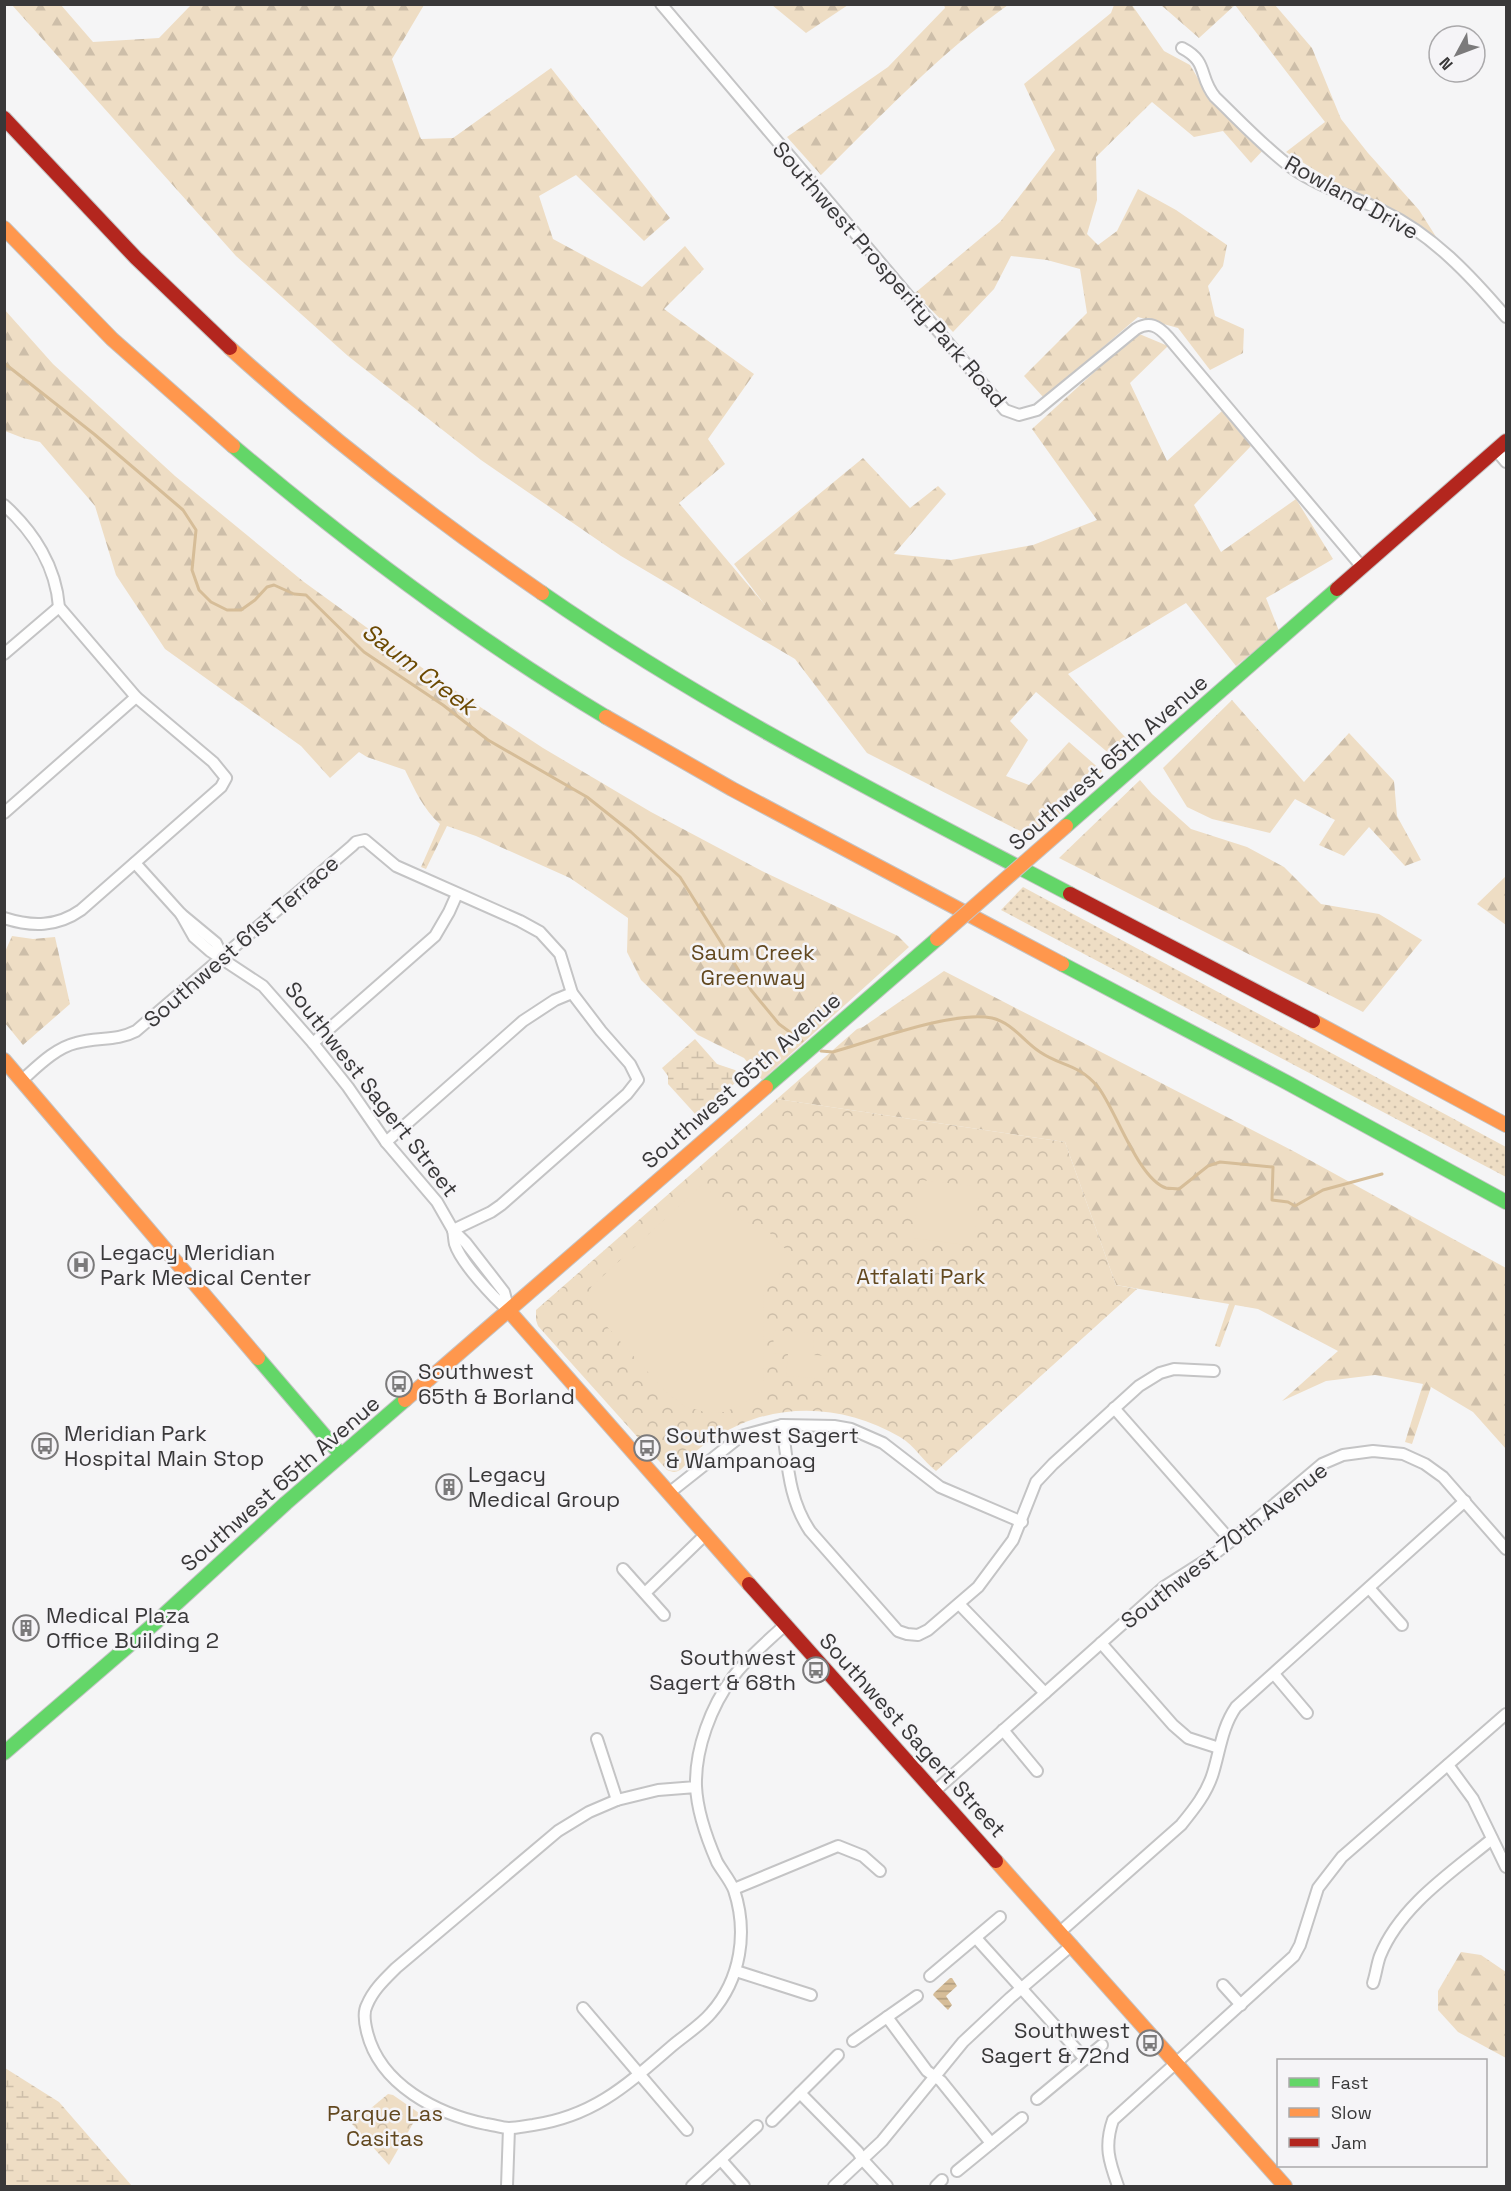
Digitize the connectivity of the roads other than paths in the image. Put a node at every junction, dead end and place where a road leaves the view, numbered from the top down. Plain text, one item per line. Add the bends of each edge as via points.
1 (661, 4) edge
2 (1182, 48) dead end
3 (4, 118) edge
4 (4, 228) edge
5 (1506, 317) edge
6 (1501, 445) edge
7 (1506, 462) edge
8 (4, 506) edge
9 (1362, 567) junction
10 (59, 607) junction
11 (4, 654) edge
12 (136, 697) junction
13 (4, 813) edge
14 (135, 863) junction
15 (457, 894) junction
16 (4, 918) edge
17 (222, 958) junction
18 (572, 993) junction
19 (313, 1043) junction
20 (1371, 1051) junction
21 (4, 1060) edge
22 (21, 1081) junction
23 (1506, 1111) edge
24 (1506, 1125) edge
25 (386, 1142) junction
26 (1506, 1202) edge
27 (453, 1230) junction
28 (509, 1311) junction
29 (1214, 1371) dead end
30 (1114, 1408) junction
31 (782, 1425) junction
32 (341, 1455) junction
33 (669, 1493) junction
34 (1465, 1501) junction
35 (1022, 1522) junction
36 (706, 1534) junction
37 (1231, 1541) junction
38 (1506, 1549) edge
39 (623, 1569) dead end
40 (1369, 1588) junction
41 (645, 1593) junction
42 (959, 1604) junction
43 (664, 1615) dead end
44 (786, 1624) junction
45 (1402, 1625) dead end
46 (1101, 1643) junction
47 (1274, 1674) junction
48 (1045, 1694) junction
49 (1307, 1713) dead end
50 (1506, 1714) edge
51 (1003, 1730) junction
52 (597, 1739) dead end
53 (1219, 1748) junction
54 (4, 1753) edge
55 (1448, 1765) junction
56 (1037, 1771) dead end
57 (696, 1786) junction
58 (934, 1791) junction
59 (617, 1800) junction
60 (1492, 1839) junction
61 (1506, 1867) edge
62 (880, 1871) dead end
63 (734, 1889) junction
64 (1000, 1917) dead end
65 (1060, 1932) junction
66 (976, 1938) junction
67 (1072, 1945) junction
68 (736, 1971) junction
69 (930, 1976) dead end
70 (1373, 1983) dead end
71 (1223, 1984) dead end
72 (1022, 1989) junction
73 (811, 1995) dead end
74 (917, 1996) dead end
75 (1241, 2005) junction
76 (583, 2008) dead end
77 (887, 2017) junction
78 (852, 2041) dead end
79 (1102, 2045) dead end
80 (838, 2055) dead end
81 (1085, 2059) junction
82 (1175, 2062) junction
83 (640, 2074) junction
84 (934, 2076) junction
85 (800, 2093) junction
86 (1038, 2099) dead end
87 (1022, 2118) dead end
88 (772, 2121) dead end
89 (758, 2126) dead end
90 (509, 2128) junction
91 (687, 2130) dead end
92 (991, 2143) junction
93 (721, 2160) junction
94 (863, 2160) junction
95 (957, 2171) dead end
96 (507, 2187) edge
97 (692, 2187) edge
98 (744, 2187) edge
99 (834, 2187) edge
100 (887, 2187) edge
101 (1118, 2187) edge
102 (1285, 2187) edge

1 - 9 street, Southwest Prosperity Park Road via 1005,410 1019,415 1037,410 1136,329 1156,326
2 - 5 street, Rowland Drive via 1194,54 1215,97 1291,167 1413,227 1460,267
3 - 20 main road via 158,280 294,404 411,499 557,605 671,677 835,771
4 - 26 main road via 110,337 260,470 400,579 555,685 729,788
6 - 7 street
6 - 9 main road, Southwest 65th Avenue
8 - 10 street via 47,561
9 - 28 main road, Southwest 65th Avenue, bridge
10 - 11 street
10 - 12 street
12 - 13 street
12 - 14 street via 213,762 226,778 221,787
14 - 16 street via 69,918 45,925
14 - 17 street, Southwest Sagert Street via 181,914 216,943
15 - 17 street, Southwest 61st Terrace via 396,867 365,840 356,842
15 - 18 street via 540,932 560,954
15 - 19 street via 435,936
17 - 19 street, Southwest Sagert Street via 263,986
17 - 22 street, Southwest 61st Terrace via 136,1030 116,1038 75,1043 53,1054
18 - 25 street via 524,1021
18 - 27 street via 630,1064 638,1080 501,1205
19 - 25 street, Southwest Sagert Street
20 - 23 main road
20 - 24 main road
21 - 22 main road
22 - 32 main road
25 - 27 street, Southwest Sagert Street via 436,1202
27 - 28 street, Southwest Sagert Street via 504,1292
28 - 32 main road, Southwest 65th Avenue
28 - 33 main road, Southwest Sagert Street
29 - 30 street via 1174,1369 1160,1373
30 - 35 street via 1036,1482
30 - 37 street
31 - 33 street via 741,1436
31 - 35 street via 834,1426 867,1435 940,1487
31 - 42 street via 792,1494 802,1518 820,1544 898,1631 918,1635
32 - 54 main road, Southwest 65th Avenue
33 - 36 main road, Southwest Sagert Street
34 - 37 street, Southwest 70th Avenue via 1443,1477 1403,1454 1373,1451 1343,1455 1322,1464
34 - 38 street, Southwest 70th Avenue
34 - 40 street
35 - 42 street via 993,1569
36 - 41 street
36 - 44 main road, Southwest Sagert Street
37 - 46 street, Southwest 70th Avenue via 1164,1587
39 - 41 street
40 - 45 street
40 - 47 street
41 - 43 street
42 - 48 street
44 - 57 street via 746,1661 722,1694 705,1733
44 - 58 main road, Southwest Sagert Street
46 - 48 street, Southwest 70th Avenue
46 - 53 street via 1173,1725 1188,1738
47 - 49 street
47 - 53 street via 1227,1719
48 - 51 street, Southwest 70th Avenue
50 - 55 street
51 - 56 street
51 - 58 street, Southwest 70th Avenue
52 - 59 street
53 - 65 street via 1205,1793 1181,1825
55 - 60 street via 1467,1788
55 - 75 street via 1342,1857 1318,1888 1294,1956
57 - 59 street
57 - 63 street via 705,1831
58 - 65 main road, Southwest Sagert Street
59 - 90 street via 558,1831 380,1984 366,2006 370,2043 387,2072 440,2110
60 - 61 street
60 - 70 street via 1398,1924 1380,1956
62 - 63 street via 863,1857 838,1846
63 - 68 street via 742,1934
64 - 66 street
65 - 67 main road, Southwest Sagert Street
66 - 69 street
66 - 72 street
67 - 72 street
67 - 82 main road, Southwest Sagert Street
68 - 73 street
68 - 83 street via 711,2014
71 - 75 street
72 - 81 street
72 - 84 street via 963,2042
74 - 77 street
75 - 82 street
76 - 83 street
77 - 78 street
77 - 84 street
79 - 81 street
80 - 85 street
81 - 86 street
82 - 101 street via 1113,2120 1107,2137 1109,2163
82 - 102 main road, Southwest Sagert Street
83 - 90 street via 583,2112
83 - 91 street
84 - 92 street
84 - 94 street
85 - 88 street
85 - 94 street
87 - 92 street
89 - 93 street
90 - 96 street
92 - 95 street
93 - 97 street
93 - 98 street
94 - 99 street
94 - 100 street

